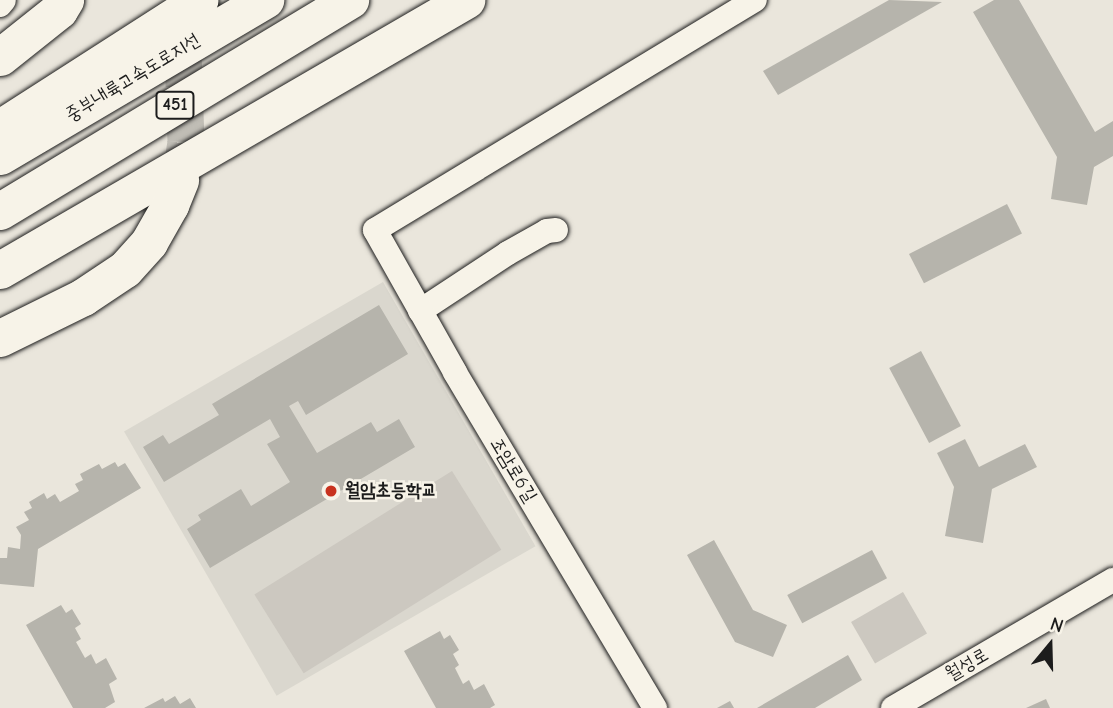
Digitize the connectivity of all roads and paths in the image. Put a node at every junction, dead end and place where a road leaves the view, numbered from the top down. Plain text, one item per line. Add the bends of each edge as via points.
1 (4, 0) edge
2 (65, 0) edge
3 (199, 0) edge
4 (265, 0) edge
5 (350, 0) edge
6 (466, 0) edge
7 (755, 0) edge
8 (0, 5) edge
9 (0, 57) edge
10 (0, 128) edge
11 (0, 156) edge
12 (180, 180) tunnel mouth
13 (0, 211) edge
14 (556, 229) dead end
15 (0, 270) edge
16 (420, 311) junction
17 (0, 338) edge
18 (1113, 580) edge
19 (655, 708) edge
20 (892, 708) edge

1 - 8 street
2 - 9 highway via 59,10
3 - 10 highway
4 - 11 highway, 중부내륙고속도로지선 / 451
5 - 13 highway, 451
6 - 15 highway
7 - 16 street, 조암로6길 via 375,230
12 - 17 highway via 149,242 125,269 83,297
14 - 16 street via 508,253
16 - 19 street, 조암로6길
18 - 20 street, 월성로

